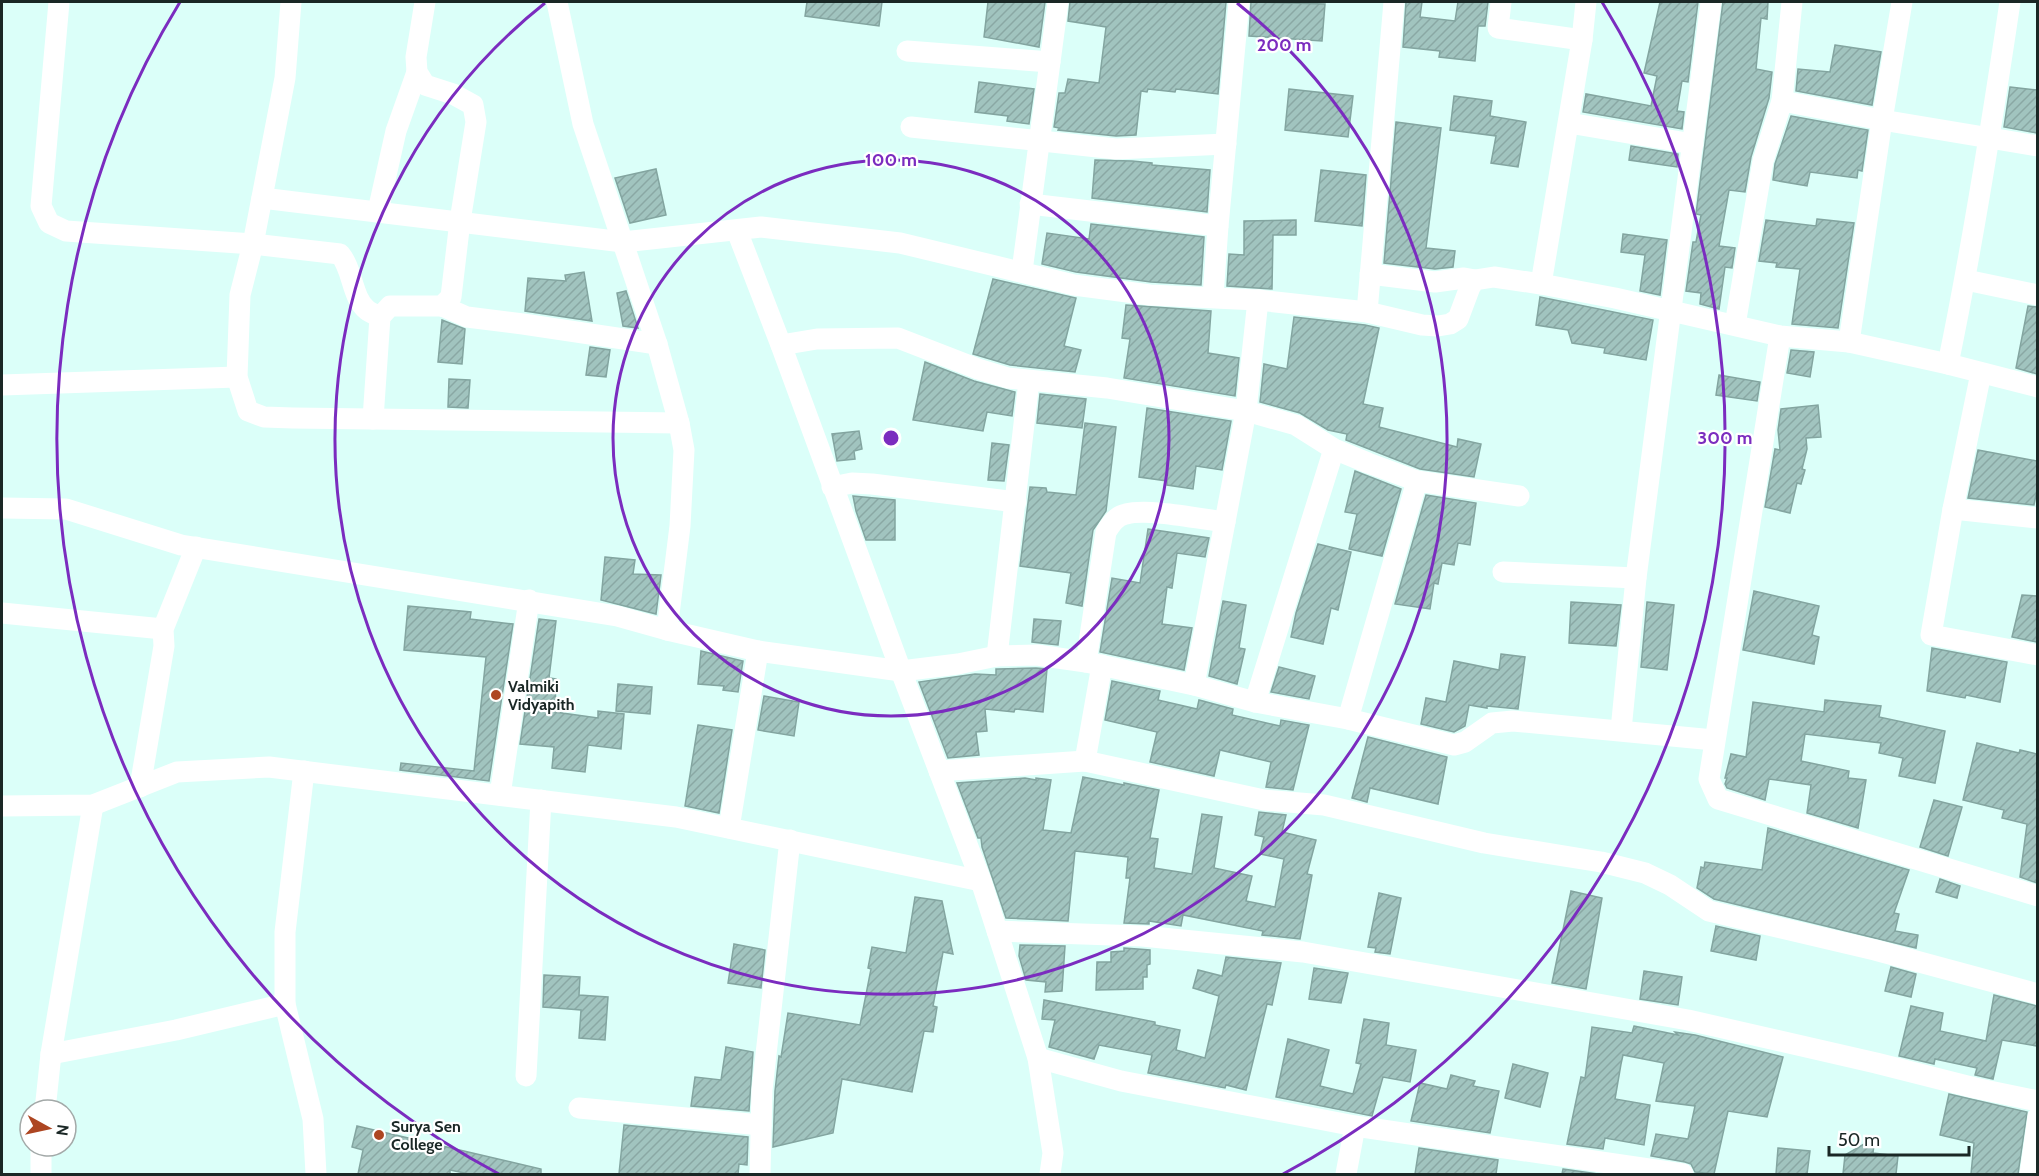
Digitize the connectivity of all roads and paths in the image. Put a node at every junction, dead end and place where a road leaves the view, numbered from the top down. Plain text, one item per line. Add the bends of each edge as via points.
1 (59, 2) edge
2 (291, 2) edge
3 (425, 2) edge
4 (557, 2) edge
5 (1059, 2) edge
6 (1239, 2) edge
7 (1394, 2) edge
8 (1501, 2) edge
9 (1586, 2) edge
10 (1711, 2) edge
11 (1792, 2) edge
12 (1902, 2) edge
13 (2010, 2) edge
14 (1582, 40) junction
15 (907, 51) dead end
16 (1050, 63) junction
17 (417, 72) junction
18 (1782, 101) junction
19 (1882, 120) junction
20 (1569, 123) junction
21 (911, 127) dead end
22 (1990, 138) junction
23 (1039, 140) junction
24 (1226, 144) junction
25 (1693, 144) junction
26 (2037, 146) edge
27 (262, 198) junction
28 (1030, 204) junction
29 (378, 212) junction
30 (460, 221) junction
31 (1218, 226) junction
32 (737, 231) junction
33 (623, 242) junction
34 (254, 244) junction
35 (1022, 272) junction
36 (1370, 274) junction
37 (1966, 279) junction
38 (1476, 280) junction
39 (1542, 284) junction
40 (2037, 295) edge
41 (1213, 297) junction
42 (1258, 300) junction
43 (442, 306) junction
44 (1672, 311) junction
45 (1367, 312) junction
46 (380, 317) junction
47 (1735, 325) junction
48 (1780, 336) junction
49 (1849, 342) junction
50 (657, 345) junction
51 (781, 345) junction
52 (1948, 364) junction
53 (1981, 373) junction
54 (237, 377) junction
55 (1029, 381) junction
56 (2, 385) edge
57 (2037, 387) edge
58 (1246, 411) junction
59 (373, 419) junction
60 (679, 423) junction
61 (1334, 449) junction
62 (1417, 481) junction
63 (832, 486) junction
64 (1519, 496) dead end
65 (1016, 502) junction
66 (2, 508) edge
67 (1953, 508) junction
68 (2037, 518) edge
69 (1225, 522) junction
70 (196, 547) junction
71 (1503, 572) dead end
72 (1636, 578) junction
73 (528, 600) junction
74 (2, 613) edge
75 (163, 629) junction
76 (667, 630) junction
77 (758, 651) junction
78 (2037, 655) edge
79 (997, 656) junction
80 (1094, 663) junction
81 (901, 671) junction
82 (1194, 685) junction
83 (1255, 702) junction
84 (1348, 719) junction
85 (1621, 730) junction
86 (1714, 740) junction
87 (1085, 761) junction
88 (304, 771) junction
89 (939, 771) junction
90 (140, 787) junction
91 (500, 795) junction
92 (541, 800) junction
93 (2, 806) edge
94 (93, 806) junction
95 (729, 828) junction
96 (790, 840) junction
97 (981, 881) junction
98 (2037, 896) edge
99 (997, 930) junction
100 (2037, 994) edge
101 (285, 1004) junction
102 (51, 1054) junction
103 (1038, 1058) junction
104 (526, 1077) dead end
105 (46, 1098) edge
106 (2037, 1101) edge
107 (579, 1108) dead end
108 (2037, 1117) edge
109 (761, 1125) junction
110 (1355, 1126) junction
111 (41, 1158) edge
112 (41, 1174) edge
113 (316, 1174) edge
114 (760, 1174) edge
115 (1050, 1174) edge
116 (1346, 1174) edge
117 (1683, 1174) edge
118 (2031, 1174) edge

1 - 34 street via 41,206 49,223 66,231
2 - 27 street via 285,78
3 - 17 street
4 - 33 street via 583,124
5 - 16 street
6 - 24 street
7 - 36 street
8 - 14 street via 1498,28
9 - 14 street
10 - 25 street
11 - 18 street
12 - 19 street
13 - 22 street
14 - 20 street
15 - 16 street
16 - 23 street
17 - 29 street via 396,131
17 - 30 street via 426,85 472,105 476,122
18 - 19 street
18 - 47 street via 1763,161
19 - 22 street
19 - 49 street
20 - 25 street
20 - 39 street
21 - 23 street
22 - 26 street
22 - 37 street
23 - 24 street via 1116,149
23 - 28 street
24 - 31 street
25 - 44 street
27 - 29 street
27 - 34 street
28 - 31 street
28 - 35 street
29 - 30 street
30 - 33 street
30 - 43 street via 451,297
31 - 41 street
32 - 33 street
32 - 35 street via 761,227 900,243
32 - 51 street
33 - 50 street
34 - 46 street via 340,254 347,263 358,298 366,310
34 - 54 street via 240,295
35 - 41 street via 1074,285 1150,295
36 - 38 street via 1435,282
36 - 45 street
37 - 40 street
37 - 52 street
38 - 39 street via 1494,277
38 - 45 street via 1458,319 1450,324 1422,325
39 - 44 street
41 - 42 street
42 - 45 street
42 - 58 street
43 - 46 street via 390,306
43 - 50 street via 467,317
44 - 47 street
44 - 72 street
46 - 59 street
47 - 48 street
48 - 49 street
48 - 86 street
49 - 52 street
50 - 60 street
51 - 55 street via 817,339 898,338 978,369
51 - 63 street
52 - 53 street
53 - 57 street
53 - 67 street
54 - 56 street
54 - 59 street via 248,411 264,417
55 - 58 street via 1107,388
55 - 65 street
58 - 61 street via 1296,425
58 - 69 street
59 - 60 street
60 - 76 street via 684,450 682,499
61 - 62 street
61 - 83 street
62 - 64 street
62 - 84 street
63 - 65 street via 872,484
63 - 81 street
65 - 79 street
66 - 70 street via 66,509
67 - 68 street
67 - 78 street via 1931,635
69 - 80 street via 1142,512 1124,514 1112,521 1106,532
69 - 82 street
70 - 73 street
70 - 75 street
71 - 72 street
72 - 85 street
73 - 76 street via 617,616
73 - 91 street
74 - 75 street
75 - 90 street via 164,646
76 - 77 street
77 - 81 street
77 - 95 street
79 - 80 street via 1037,655
79 - 81 street
80 - 82 street
80 - 87 street
81 - 89 street
82 - 83 street
83 - 84 street
84 - 85 street via 1454,745 1492,723 1513,721
85 - 86 street
86 - 98 street via 1709,778 1718,799
87 - 89 street
87 - 100 street via 1264,800 1324,805 1484,843 1601,862 1645,873 1709,911
88 - 90 street via 269,767 177,772
88 - 91 street
88 - 101 street via 285,932
89 - 97 street
90 - 94 street
91 - 92 street
92 - 95 street via 676,817
92 - 104 street
93 - 94 street
94 - 102 street
95 - 96 street
96 - 97 street
96 - 109 street
97 - 99 street
99 - 103 street
99 - 106 street via 1142,936 1303,952 1688,1020
101 - 102 street
101 - 113 street via 313,1119
102 - 105 street
103 - 110 street via 1121,1081
103 - 115 street via 1053,1153
107 - 109 street
108 - 118 street
109 - 114 street
110 - 116 street
110 - 117 street
111 - 112 street

